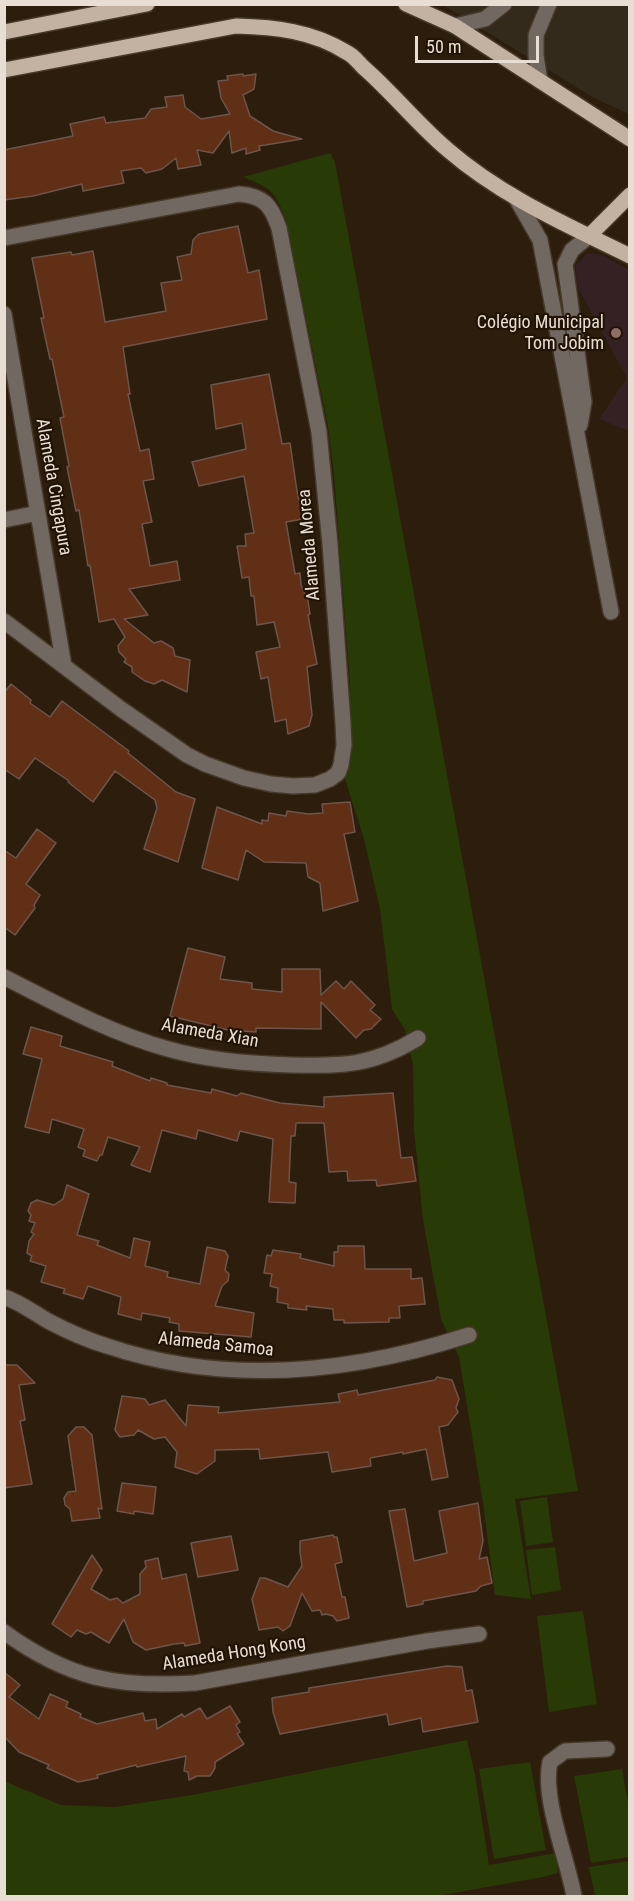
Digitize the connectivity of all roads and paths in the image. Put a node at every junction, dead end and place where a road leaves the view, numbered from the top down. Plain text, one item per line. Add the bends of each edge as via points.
1 (147, 4) edge
2 (406, 4) edge
3 (504, 4) edge
4 (549, 4) edge
5 (454, 26) junction
6 (4, 32) edge
7 (4, 70) edge
8 (540, 81) junction
9 (630, 139) edge
10 (630, 195) edge
11 (516, 198) junction
12 (589, 236) junction
13 (4, 238) edge
14 (630, 256) edge
15 (4, 314) edge
16 (578, 434) junction
17 (38, 513) junction
18 (4, 520) edge
19 (611, 612) dead end
20 (4, 621) edge
21 (64, 666) junction
22 (4, 977) edge
23 (418, 1038) dead end
24 (4, 1297) edge
25 (469, 1335) dead end
26 (4, 1632) edge
27 (479, 1634) dead end
28 (607, 1749) dead end
29 (574, 1896) edge

1 - 6 main road
2 - 5 main road
3 - 5 street via 485,19
4 - 8 street via 536,35
5 - 8 main road
7 - 11 main road via 236,26 274,27 302,33 347,52 448,150
8 - 9 main road
10 - 12 main road
11 - 12 main road
11 - 16 street via 540,240
12 - 14 main road
12 - 16 street via 572,250 565,264 584,402
13 - 21 street, Alameda Morea via 239,194 268,205 279,228 319,432 338,646 344,744 340,770 315,785 293,786 221,770 178,749
15 - 17 street, Alameda Cingapura
16 - 19 street
17 - 18 street
17 - 21 street, Alameda Cingapura
20 - 21 street, Alameda Morea
22 - 23 street, Alameda Xian via 99,1024 169,1049 212,1058 278,1065 351,1064 382,1057
24 - 25 street, Alameda Samoa via 70,1332 107,1346 198,1367 285,1371 348,1365
26 - 27 street, Alameda Hong Kong via 58,1666 91,1677 157,1685 195,1683
28 - 29 street via 565,1751 550,1761 551,1800

